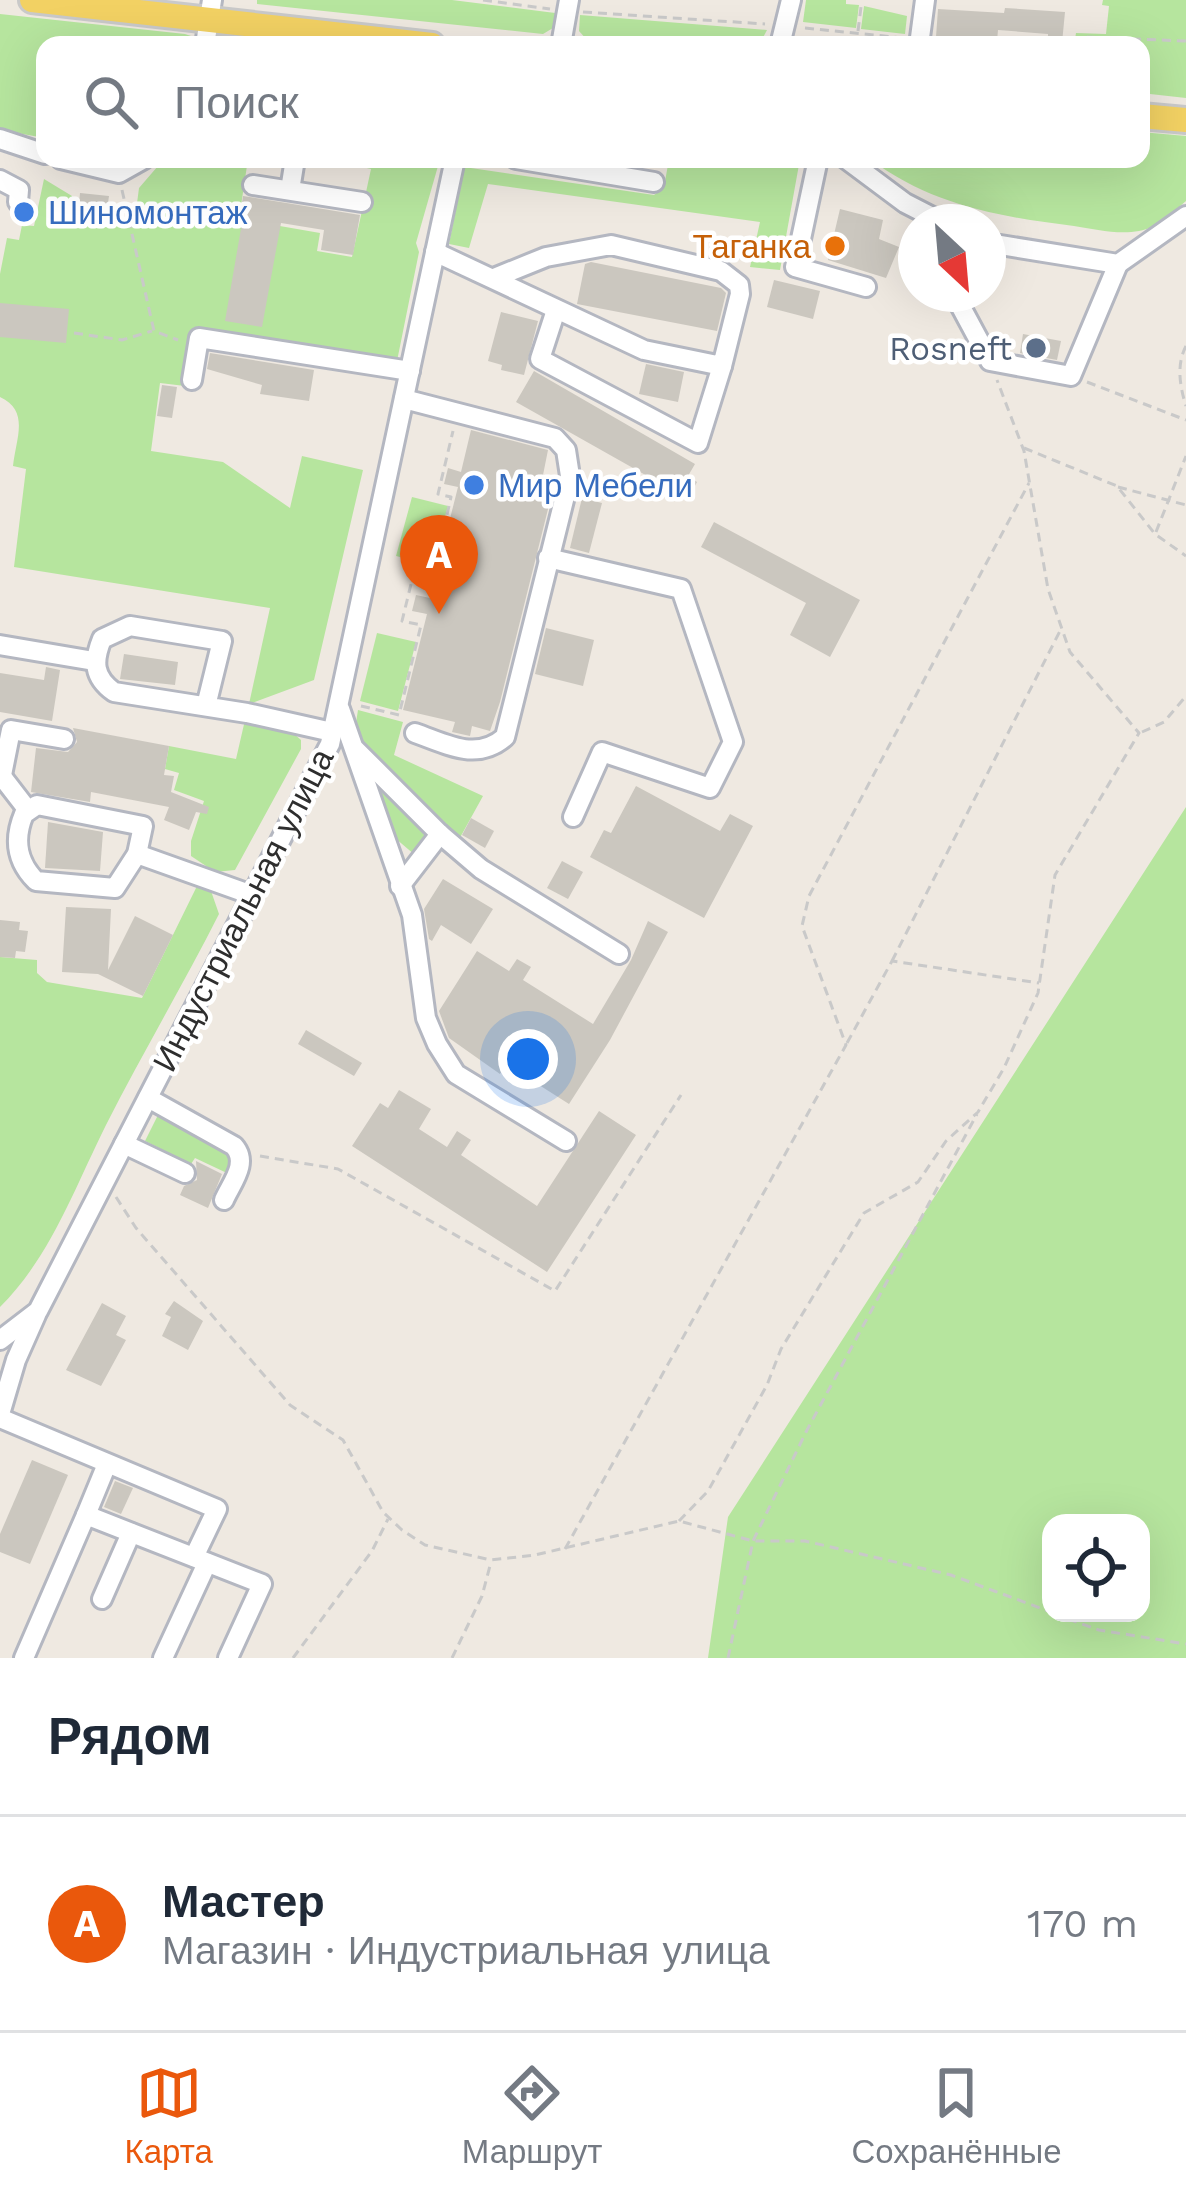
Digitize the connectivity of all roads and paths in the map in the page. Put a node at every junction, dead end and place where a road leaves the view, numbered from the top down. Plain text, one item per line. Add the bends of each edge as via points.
1 (32, 0) edge
2 (483, 0) edge
3 (791, 0) edge
4 (925, 0) edge
5 (568, 5) edge
6 (861, 7) dead end
7 (209, 22) edge
8 (858, 33) junction
9 (782, 35) edge
10 (295, 36) edge
11 (563, 36) edge
12 (875, 36) edge
13 (912, 36) edge
14 (1150, 40) edge
15 (1186, 41) edge
16 (1150, 117) edge
17 (1186, 120) edge
18 (0, 140) edge
19 (36, 151) edge
20 (99, 168) edge
21 (128, 168) edge
22 (294, 168) edge
23 (453, 168) edge
24 (570, 168) edge
25 (816, 168) edge
26 (858, 168) edge
27 (119, 173) junction
28 (0, 180) edge
29 (654, 182) dead end
30 (253, 184) dead end
31 (290, 190) junction
32 (18, 202) dead end
33 (362, 202) dead end
34 (905, 202) joint
35 (909, 204) edge
36 (1186, 216) edge
37 (1006, 246) edge
38 (436, 252) junction
39 (1118, 264) junction
40 (494, 278) junction
41 (866, 287) dead end
42 (556, 310) junction
43 (964, 312) edge
44 (154, 331) junction
45 (74, 333) dead end
46 (198, 344) junction
47 (1186, 346) edge
48 (990, 361) junction
49 (722, 367) junction
50 (410, 371) junction
51 (1071, 376) junction
52 (192, 380) dead end
53 (404, 400) junction
54 (1186, 406) edge
55 (458, 411) junction
56 (1186, 420) edge
57 (1022, 447) junction
58 (1186, 456) edge
59 (1030, 482) junction
60 (1117, 486) junction
61 (1168, 503) junction
62 (1186, 505) edge
63 (1155, 534) junction
64 (1186, 556) edge
65 (548, 558) junction
66 (1062, 628) junction
67 (0, 645) edge
68 (94, 661) junction
69 (1186, 696) edge
70 (339, 703) junction
71 (206, 706) junction
72 (332, 732) junction
73 (415, 733) dead end
74 (1139, 733) junction
75 (64, 739) dead end
76 (352, 746) junction
77 (1, 774) edge
78 (27, 809) junction
79 (573, 817) dead end
80 (440, 834) junction
81 (137, 854) junction
82 (400, 886) junction
83 (252, 895) junction
84 (619, 954) dead end
85 (892, 961) junction
86 (1040, 983) junction
87 (847, 1045) junction
88 (681, 1095) dead end
89 (148, 1098) junction
90 (978, 1112) junction
91 (566, 1141) dead end
92 (124, 1144) junction
93 (241, 1153) junction
94 (185, 1173) dead end
95 (105, 1181) junction
96 (224, 1200) dead end
97 (38, 1311) junction
98 (0, 1340) edge
99 (0, 1416) edge
100 (107, 1464) junction
101 (86, 1515) junction
102 (388, 1517) junction
103 (679, 1522) junction
104 (131, 1533) junction
105 (753, 1541) junction
106 (565, 1549) junction
107 (201, 1560) junction
108 (491, 1560) junction
109 (102, 1599) dead end
110 (1042, 1609) edge
111 (1077, 1622) edge
112 (1186, 1644) edge
113 (24, 1658) edge
114 (163, 1658) edge
115 (228, 1658) edge
116 (293, 1658) edge
117 (452, 1658) edge
118 (728, 1658) edge

1 - 7 main road
2 - 5 path
3 - 9 street
4 - 13 street
5 - 9 path
5 - 11 street
6 - 8 path
7 - 10 main road
8 - 9 path
8 - 12 path
14 - 15 path
16 - 17 main road
18 - 19 street
20 - 27 street
21 - 27 street
22 - 31 street
23 - 38 street, Индустриальная улица
24 - 29 street
25 - 41 street via 795,267
26 - 34 street
27 - 44 path
28 - 32 street via 19,190
30 - 31 street
31 - 33 street
34 - 35 street
36 - 39 street
37 - 39 street
38 - 40 street
38 - 50 street, Индустриальная улица
39 - 51 street
40 - 42 street
40 - 49 street via 546,256 611,244 721,272 740,294
42 - 49 street via 644,350
42 - 49 street via 540,359 698,443
43 - 48 street
44 - 45 path via 122,340
44 - 46 path
46 - 50 street via 199,338
46 - 52 street
47 - 54 path
48 - 51 street
48 - 57 path
50 - 53 street, Индустриальная улица
51 - 56 path
53 - 55 street
53 - 70 street, Индустриальная улица
55 - 65 street via 555,438 566,450 570,476
55 - 70 path via 438,494 452,497 433,577 414,572 402,621 421,626 399,715
57 - 59 path
57 - 60 path
58 - 61 path
59 - 66 path
59 - 87 path via 809,896 802,926
60 - 61 path
60 - 63 path
61 - 62 path
61 - 63 path
63 - 64 path
65 - 73 street via 505,737 474,752
65 - 79 street via 681,589 733,742 710,788 602,752
66 - 74 path via 1070,652
66 - 85 path
67 - 68 street
68 - 71 street via 114,692
68 - 71 street via 102,639 130,626 222,641
69 - 74 path via 1164,722
70 - 72 street, Индустриальная улица
70 - 76 street
71 - 72 street
72 - 83 street, Индустриальная улица
74 - 86 path via 1055,875
75 - 77 street via 11,730
76 - 80 street
76 - 82 street
77 - 78 street
78 - 81 street via 53,806 143,826
78 - 81 street via 18,849 36,881 115,888
80 - 82 street
80 - 84 street via 481,869
81 - 83 street
82 - 91 street via 412,915 426,1018 456,1074
83 - 89 street, Индустриальная улица
85 - 86 path
85 - 87 path
86 - 90 path
87 - 106 path
88 - 93 path via 555,1291 338,1169
89 - 92 street, Индустриальная улица
89 - 93 street
90 - 103 path via 918,1182 864,1213 781,1348 708,1491
90 - 105 path
92 - 94 street
92 - 95 street, Индустриальная улица
93 - 96 street
95 - 97 street, Индустриальная улица
95 - 102 path via 136,1228 290,1405 351,1450
97 - 98 street, Индустриальная улица
97 - 99 street
99 - 100 street
100 - 101 street
100 - 107 street via 217,1509
101 - 104 street
101 - 113 street
102 - 108 path via 425,1545
102 - 116 path via 372,1552
103 - 105 path
103 - 106 path
104 - 107 street
104 - 109 street
105 - 110 path via 805,1541 951,1575
105 - 118 path
106 - 108 path
107 - 114 street
107 - 115 street via 262,1584
108 - 117 path
111 - 112 path

